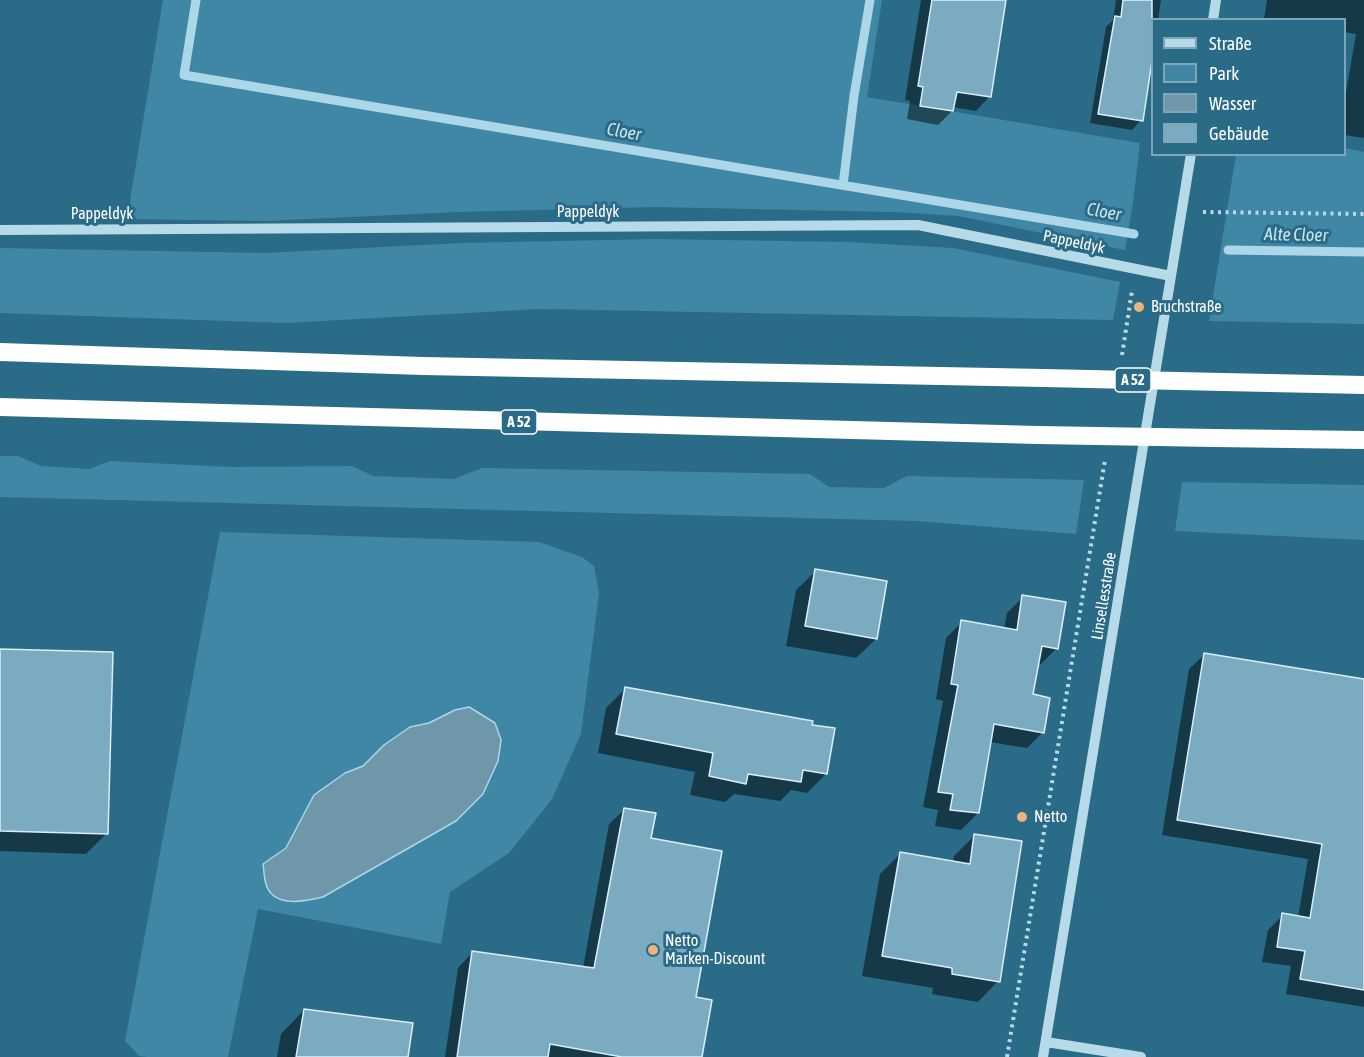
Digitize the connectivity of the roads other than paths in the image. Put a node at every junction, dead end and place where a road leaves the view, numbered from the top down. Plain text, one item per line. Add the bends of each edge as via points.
1 (1216, 0) edge
2 (1213, 18) edge
3 (1191, 156) edge
4 (0, 230) edge
5 (1171, 276) junction
6 (0, 352) edge
7 (1364, 376) edge
8 (1323, 384) junction
9 (1364, 385) edge
10 (0, 407) edge
11 (1364, 440) edge
12 (1046, 1042) junction
13 (1043, 1057) edge
14 (1141, 1057) edge

1 - 2 street
3 - 5 street, Linsellesstraße
4 - 5 street, Pappeldyk via 918,225
5 - 12 street, Linsellesstraße
6 - 8 highway, A 52, bridge via 423,366
7 - 8 highway
8 - 9 highway, A 52
10 - 11 highway, A 52, bridge
12 - 13 street, Linsellesstraße
12 - 14 street

